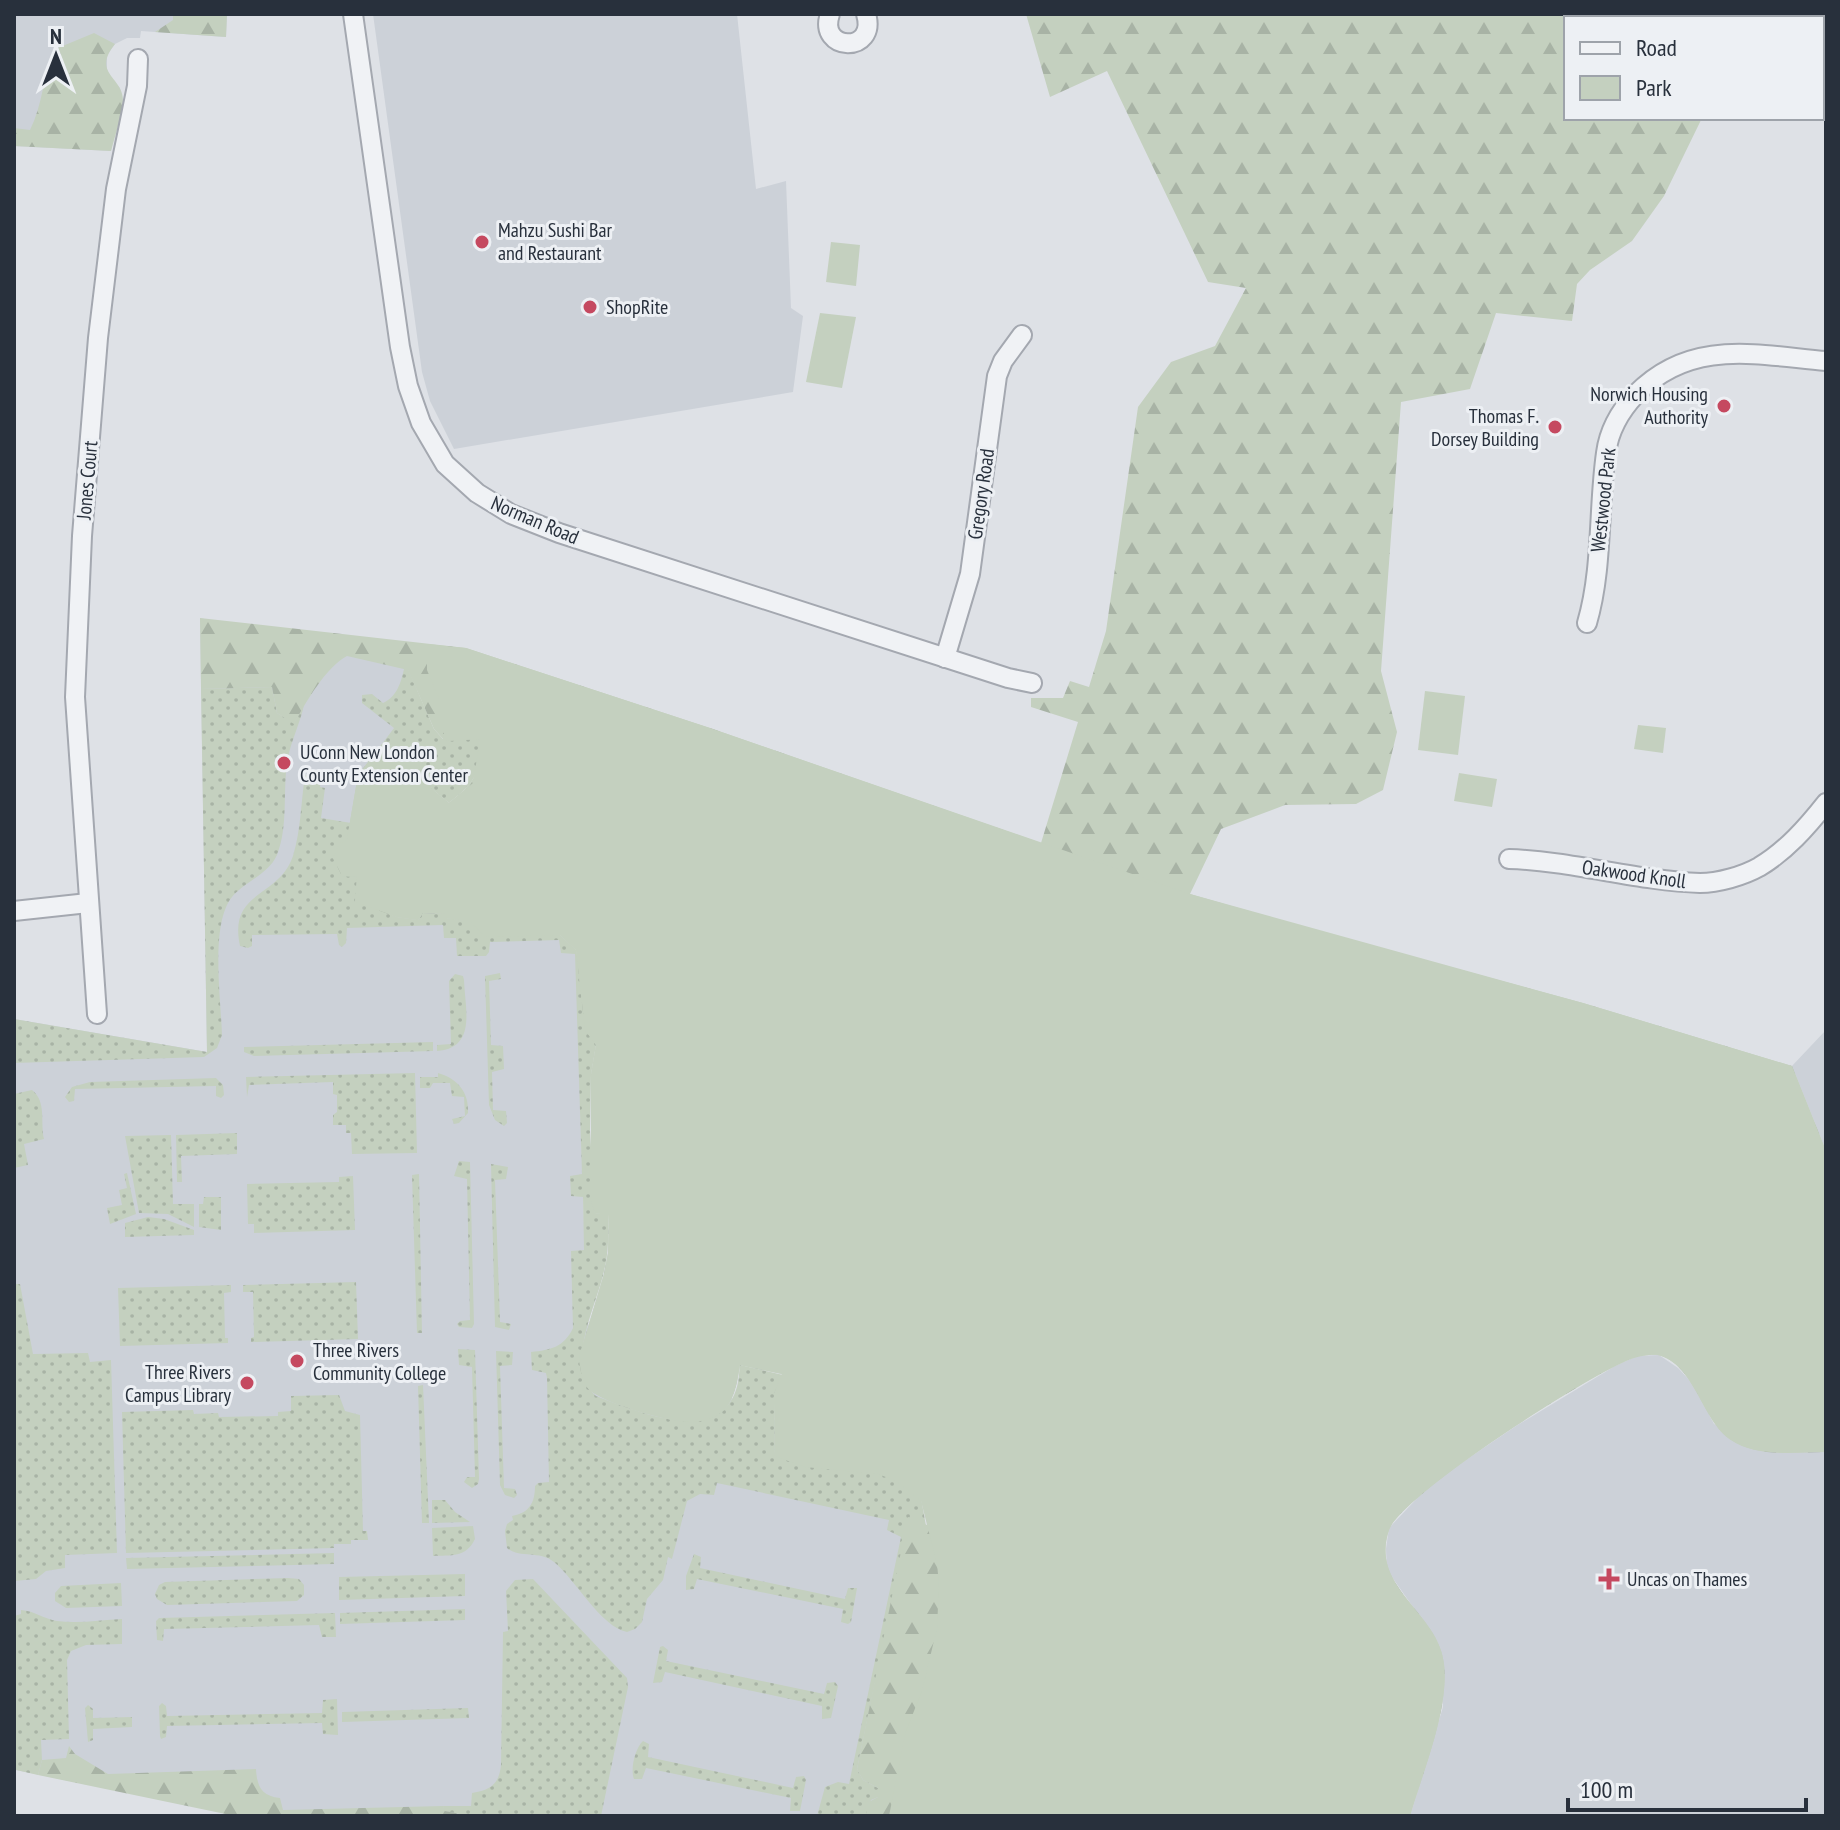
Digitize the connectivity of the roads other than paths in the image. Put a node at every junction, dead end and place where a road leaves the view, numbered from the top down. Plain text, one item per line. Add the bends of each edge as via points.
1 (353, 14) edge
2 (830, 14) edge
3 (866, 14) edge
4 (138, 59) dead end
5 (1022, 335) dead end
6 (1826, 361) edge
7 (1587, 623) dead end
8 (945, 658) junction
9 (1032, 683) dead end
10 (1826, 803) edge
11 (1509, 859) dead end
12 (88, 903) junction
13 (14, 911) edge
14 (97, 1014) dead end

1 - 8 street, Norman Road via 405,374 421,423 445,464 487,500 540,526
2 - 3 street via 831,36 848,44 865,35
4 - 12 street, Jones Court via 116,189 82,536 75,697
5 - 8 street, Gregory Road via 997,376 970,574
6 - 7 street, Westwood Park via 1728,353 1699,356 1664,371 1628,403 1606,450
8 - 9 street, Norman Road
10 - 11 street, Oakwood Knoll via 1774,857 1716,881
12 - 13 street
12 - 14 street, Jones Court

